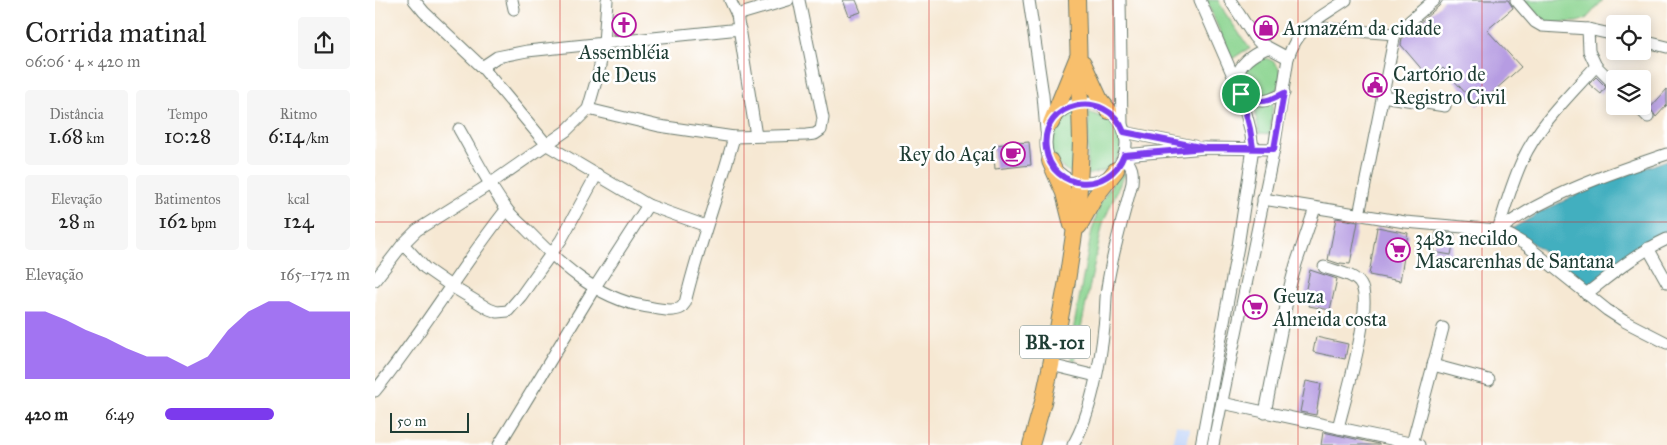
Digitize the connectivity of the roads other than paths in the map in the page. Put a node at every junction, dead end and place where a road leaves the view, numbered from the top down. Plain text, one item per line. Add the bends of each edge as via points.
1 (415, 0) edge
2 (607, 0) edge
3 (729, 0) edge
4 (788, 0) edge
5 (799, 0) edge
6 (1029, 0) edge
7 (1077, 0) edge
8 (1120, 0) edge
9 (1200, 0) edge
10 (1230, 0) edge
11 (1346, 0) edge
12 (1434, 0) edge
13 (1516, 0) edge
14 (737, 16) junction
15 (1307, 27) junction
16 (739, 29) junction
17 (1588, 29) junction
18 (1606, 33) edge
19 (1395, 34) junction
20 (604, 43) junction
21 (1651, 43) edge
22 (1667, 47) edge
23 (1267, 48) junction
24 (1079, 52) junction
25 (1288, 58) junction
26 (1596, 66) junction
27 (482, 67) junction
28 (1606, 76) edge
29 (1236, 80) junction
30 (1284, 93) junction
31 (1241, 94) junction
32 (1382, 96) junction
33 (1081, 104) junction
34 (1445, 106) dead end
35 (588, 109) junction
36 (1109, 111) junction
37 (459, 129) dead end
38 (1123, 129) junction
39 (1049, 130) junction
40 (756, 136) junction
41 (734, 137) junction
42 (547, 145) junction
43 (1205, 148) junction
44 (1253, 148) junction
45 (1274, 149) junction
46 (1667, 154) edge
47 (1050, 161) junction
48 (1121, 161) junction
49 (597, 174) junction
50 (1080, 183) junction
51 (491, 184) junction
52 (1263, 199) junction
53 (647, 205) junction
54 (1315, 208) junction
55 (506, 210) junction
56 (1359, 215) junction
57 (706, 226) junction
58 (1498, 230) junction
59 (1074, 237) junction
60 (1667, 239) edge
61 (403, 244) junction
62 (1238, 246) junction
63 (1648, 248) junction
64 (1252, 249) junction
65 (550, 254) junction
66 (1324, 267) dead end
67 (375, 280) edge
68 (1667, 282) edge
69 (451, 286) junction
70 (595, 287) junction
71 (1586, 294) junction
72 (1443, 328) dead end
73 (1667, 343) edge
74 (1051, 365) junction
75 (1433, 365) junction
76 (1095, 376) junction
77 (1489, 380) dead end
78 (375, 391) edge
79 (1222, 403) junction
80 (1265, 412) junction
81 (1338, 428) junction
82 (1416, 444) edge
83 (499, 445) edge
84 (1031, 445) edge
85 (1073, 445) edge
86 (1201, 445) edge
87 (1213, 445) edge

1 - 27 street
2 - 20 street
3 - 14 street
4 - 14 street
5 - 40 street via 823,125 815,134
6 - 39 street
7 - 24 highway, BR-101
8 - 38 street
9 - 29 street
10 - 23 street via 1254,37
11 - 15 street
12 - 19 street
13 - 17 street via 1542,26
14 - 16 street
15 - 19 street
15 - 25 street via 1296,38
16 - 20 street
16 - 40 street
17 - 18 street
17 - 26 street via 1589,51
19 - 32 street
20 - 27 street via 508,54
20 - 35 street
21 - 22 street
23 - 25 street
23 - 29 street via 1247,59
24 - 33 highway, BR-101
24 - 36 highway via 1100,100
24 - 39 highway
25 - 30 street
26 - 28 street
26 - 58 street via 1552,115 1522,160
27 - 42 street
29 - 31 street
30 - 31 street via 1266,101 1251,100
30 - 45 street
31 - 44 street
32 - 34 street
32 - 56 street
33 - 36 street via 1097,105
33 - 39 street via 1059,114
33 - 50 highway, BR-101
35 - 41 street via 659,126
35 - 42 street
36 - 38 street
37 - 51 street
38 - 43 street
38 - 48 street via 1126,144
39 - 47 street via 1046,149
40 - 41 street
41 - 57 street
42 - 49 street
42 - 51 street
43 - 44 street
43 - 48 street
44 - 45 street
44 - 62 street
45 - 52 street
46 - 58 street via 1606,174 1537,206
47 - 50 street via 1057,172
47 - 59 highway via 1064,193
48 - 50 street via 1106,178
48 - 59 highway via 1095,196
48 - 76 street via 1128,162 1133,174 1113,256
49 - 53 street
49 - 65 street via 569,228
50 - 59 highway, BR-101
51 - 55 street
51 - 61 street via 417,230
52 - 54 street
52 - 64 street
53 - 57 street
53 - 70 street
54 - 56 street
54 - 80 street via 1292,279
55 - 65 street
55 - 69 street
56 - 58 street
57 - 70 street via 681,308 672,310 631,304
58 - 71 street via 1526,244
59 - 74 highway, BR-101
60 - 63 street
61 - 67 street
61 - 69 street via 425,268
62 - 64 street
62 - 86 street
63 - 68 street
63 - 71 street
64 - 79 street
65 - 69 street via 508,311 489,309
65 - 70 street
66 - 81 street via 1355,278 1361,284 1365,300
69 - 78 street
70 - 83 street
71 - 73 street via 1623,321
72 - 75 street
74 - 76 street
74 - 84 highway, BR-101
75 - 77 street
75 - 82 street
76 - 85 street via 1083,426
79 - 80 street
79 - 87 street
80 - 81 street
81 - 82 street

